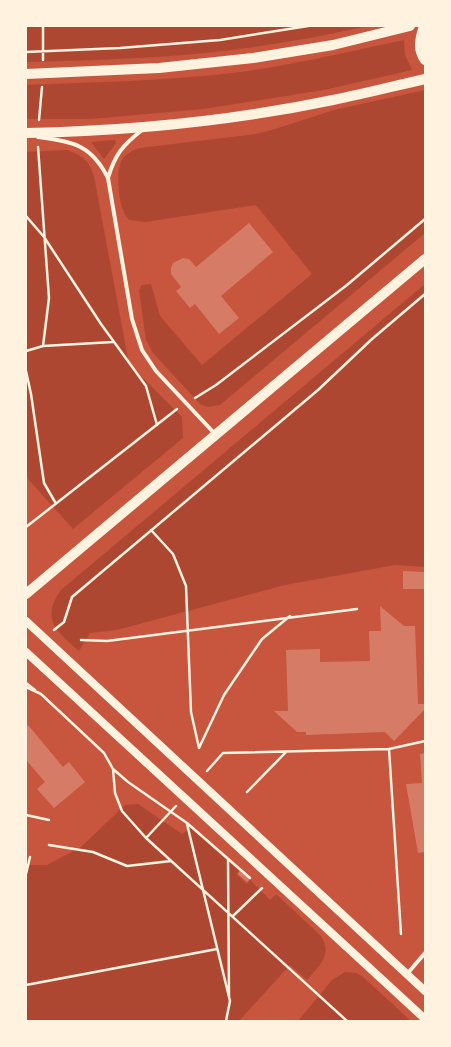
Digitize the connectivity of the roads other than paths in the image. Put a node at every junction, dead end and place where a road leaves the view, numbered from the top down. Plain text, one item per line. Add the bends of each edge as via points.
1 (410, 26) edge
2 (424, 26) edge
3 (425, 60) edge
4 (26, 74) edge
5 (425, 79) edge
6 (146, 127) junction
7 (26, 134) edge
8 (38, 135) junction
9 (108, 178) junction
10 (425, 259) edge
11 (216, 436) junction
12 (26, 594) edge
13 (26, 621) edge
14 (26, 652) edge
15 (425, 953) edge
16 (406, 974) junction
17 (425, 991) edge
18 (425, 1019) edge

1 - 4 main road via 333,45 252,58 159,68
2 - 3 main road via 419,39 420,54
5 - 6 main road via 325,102 219,119
6 - 8 main road
6 - 9 street via 121,148 113,161
7 - 8 main road
8 - 9 street via 70,142 83,148 102,166
9 - 11 street via 132,319 142,350 156,371
10 - 11 main road
11 - 12 main road
13 - 16 main road
14 - 18 main road
15 - 16 street
16 - 17 main road

